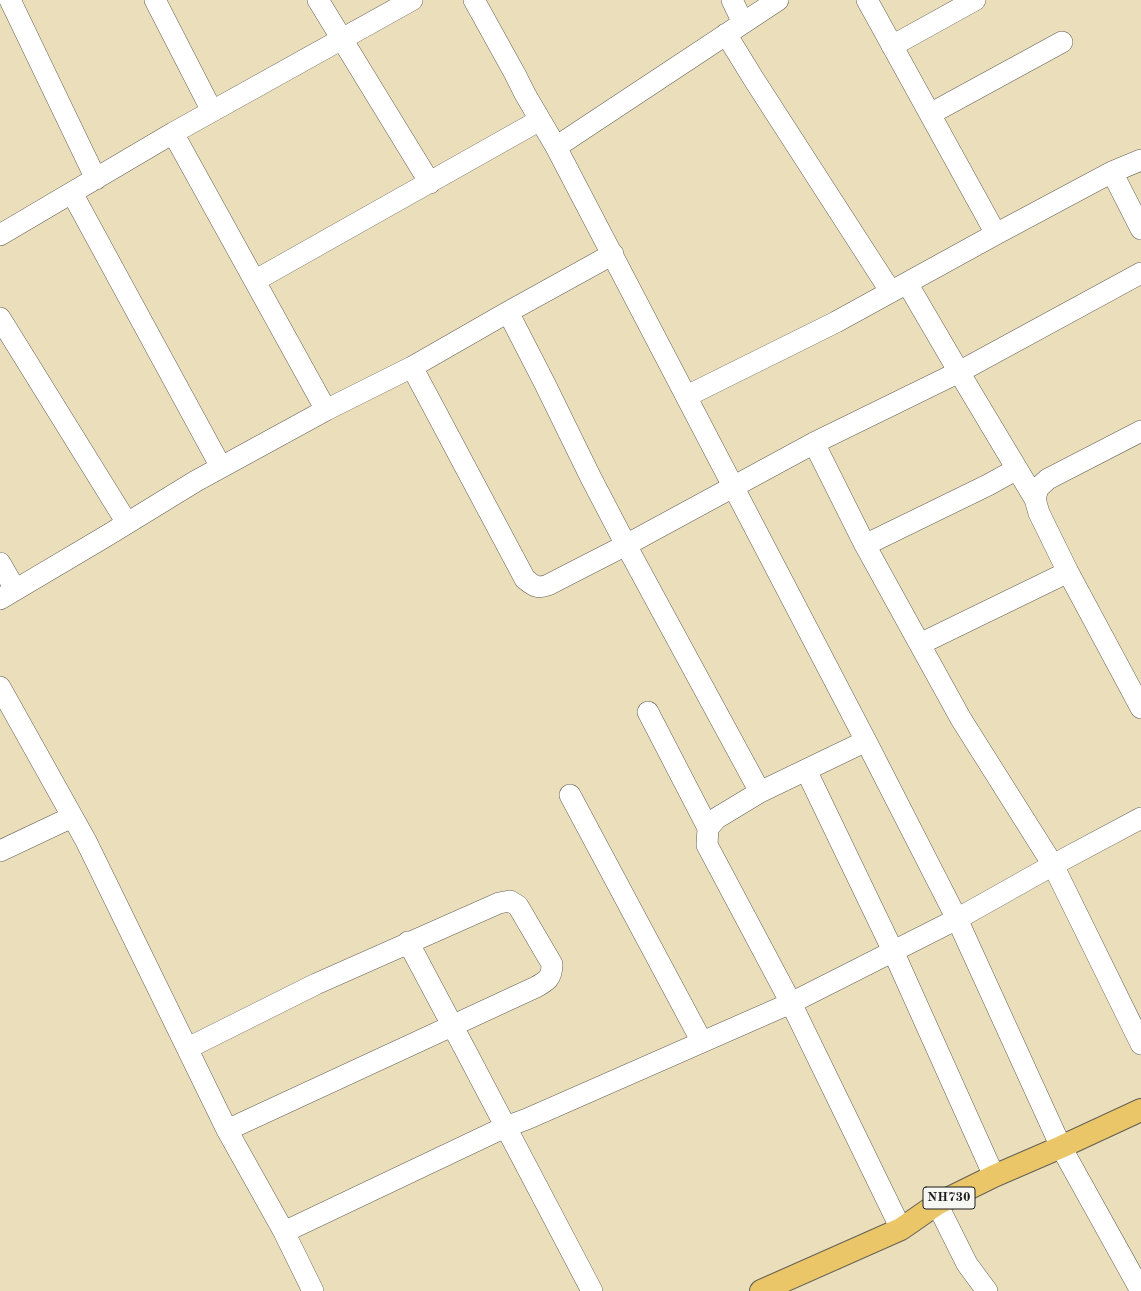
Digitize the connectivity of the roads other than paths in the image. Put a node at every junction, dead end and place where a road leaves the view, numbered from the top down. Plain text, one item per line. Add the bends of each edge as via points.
1 (10, 0) edge
2 (155, 0) edge
3 (318, 0) edge
4 (412, 0) edge
5 (474, 0) edge
6 (732, 0) edge
7 (778, 0) edge
8 (867, 0) edge
9 (975, 0) edge
10 (735, 28) junction
11 (342, 39) junction
12 (1062, 42) dead end
13 (892, 46) junction
14 (212, 111) junction
15 (930, 114) junction
16 (540, 120) junction
17 (173, 133) junction
18 (556, 147) junction
19 (1141, 160) edge
20 (1112, 172) junction
21 (96, 179) junction
22 (430, 183) junction
23 (72, 193) junction
24 (1141, 229) edge
25 (996, 234) junction
26 (0, 235) edge
27 (613, 254) junction
28 (1141, 273) edge
29 (256, 280) junction
30 (899, 287) junction
31 (508, 312) junction
32 (0, 318) edge
33 (412, 367) junction
34 (958, 372) junction
35 (687, 396) junction
36 (326, 410) junction
37 (1141, 431) edge
38 (814, 443) junction
39 (222, 467) junction
40 (1017, 470) junction
41 (734, 486) junction
42 (1035, 498) junction
43 (128, 523) junction
44 (626, 545) junction
45 (865, 545) junction
46 (0, 563) edge
47 (1068, 572) junction
48 (8, 594) edge
49 (920, 644) junction
50 (0, 687) edge
51 (1141, 708) edge
52 (648, 712) dead end
53 (866, 741) junction
54 (806, 770) junction
55 (760, 792) junction
56 (570, 795) dead end
57 (72, 817) junction
58 (1141, 818) edge
59 (708, 828) junction
60 (0, 851) edge
61 (1053, 865) junction
62 (957, 919) junction
63 (408, 942) junction
64 (893, 952) junction
65 (791, 1003) junction
66 (453, 1026) junction
67 (702, 1042) junction
68 (1141, 1044) edge
69 (188, 1048) junction
70 (1141, 1110) edge
71 (505, 1127) junction
72 (227, 1130) junction
73 (1061, 1147) junction
74 (994, 1176) junction
75 (937, 1204) junction
76 (901, 1229) junction
77 (284, 1232) junction
78 (313, 1291) edge
79 (592, 1291) edge
80 (761, 1291) edge
81 (987, 1291) edge
82 (1141, 1291) edge

1 - 21 street
2 - 14 street
3 - 11 street
4 - 11 street
5 - 16 street
6 - 10 street
7 - 10 street
8 - 13 street
9 - 13 street
10 - 18 street
10 - 30 street via 753,78
11 - 14 street
11 - 22 street
12 - 15 street
13 - 15 street
14 - 17 street
15 - 25 street
16 - 18 street
16 - 22 street
17 - 21 street
17 - 29 street
18 - 27 street
19 - 20 street
20 - 24 street
20 - 25 street
21 - 23 street
22 - 29 street
23 - 26 street
23 - 39 street
25 - 30 street
27 - 31 street
27 - 35 street
28 - 34 street
29 - 36 street
30 - 34 street
30 - 35 street via 836,322
31 - 33 street
31 - 44 street
32 - 43 street
33 - 36 street
33 - 44 street via 525,579 537,587 548,585
34 - 38 street
34 - 40 street
35 - 41 street
36 - 39 street
37 - 42 street via 1048,479 1038,488
38 - 41 street
38 - 45 street
39 - 43 street via 196,480
40 - 42 street
40 - 45 street
41 - 44 street
41 - 53 street
42 - 47 street via 1039,513
43 - 48 street
44 - 55 street
45 - 49 street
46 - 48 street
47 - 49 street
47 - 51 street
49 - 61 street via 961,719
50 - 57 street
52 - 59 street
53 - 54 street
53 - 62 street
54 - 55 street
54 - 64 street
55 - 59 street via 717,818
56 - 67 street
57 - 60 street
57 - 69 street
58 - 61 street
59 - 65 street via 707,845
61 - 62 street
61 - 68 street
62 - 64 street
62 - 73 street
63 - 66 street
63 - 66 street via 498,903 510,901 518,906 552,964 552,973 546,982
63 - 69 street via 316,984
64 - 65 street
64 - 74 street
65 - 67 street
65 - 76 street
66 - 71 street
66 - 72 street
67 - 71 street
69 - 72 street
70 - 73 highway, NH730
71 - 77 street
71 - 79 street
72 - 77 street
73 - 74 highway, NH730
73 - 82 street
74 - 75 highway, NH730
75 - 76 highway, NH730
75 - 81 street via 967,1264
76 - 80 highway, NH730
77 - 78 street

